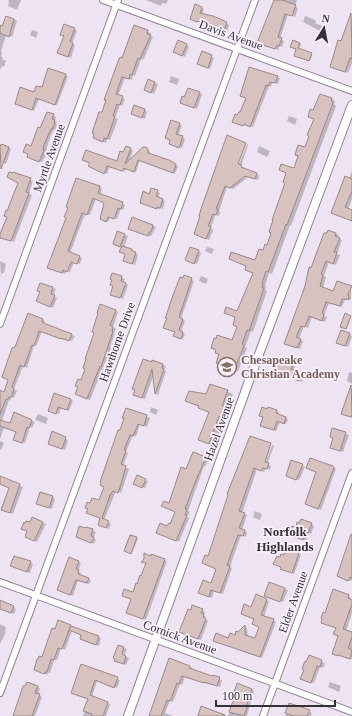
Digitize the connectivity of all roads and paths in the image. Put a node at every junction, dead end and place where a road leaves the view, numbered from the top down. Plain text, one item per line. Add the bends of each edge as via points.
1 (103, 0) edge
2 (255, 0) edge
3 (118, 2) edge
4 (237, 49) junction
5 (352, 91) edge
6 (352, 105) edge
7 (0, 324) edge
8 (352, 473) edge
9 (0, 582) edge
10 (35, 595) junction
11 (156, 640) junction
12 (275, 684) junction
13 (0, 693) edge
14 (352, 712) edge
15 (128, 716) edge
16 (263, 716) edge

1 - 3 street, Davis Avenue
2 - 4 street, Hawthorne Drive
3 - 4 street, Davis Avenue
3 - 7 street, Myrtle Avenue
4 - 5 street, Davis Avenue
4 - 10 street, Hawthorne Drive
6 - 11 street, Hazel Avenue
8 - 12 street, Elder Avenue
9 - 10 street, Cornick Avenue
10 - 11 street, Cornick Avenue
10 - 13 street, Hawthorne Drive
11 - 12 street, Cornick Avenue
11 - 15 street, Hazel Avenue
12 - 14 street, Cornick Avenue
12 - 16 street, Elder Avenue

